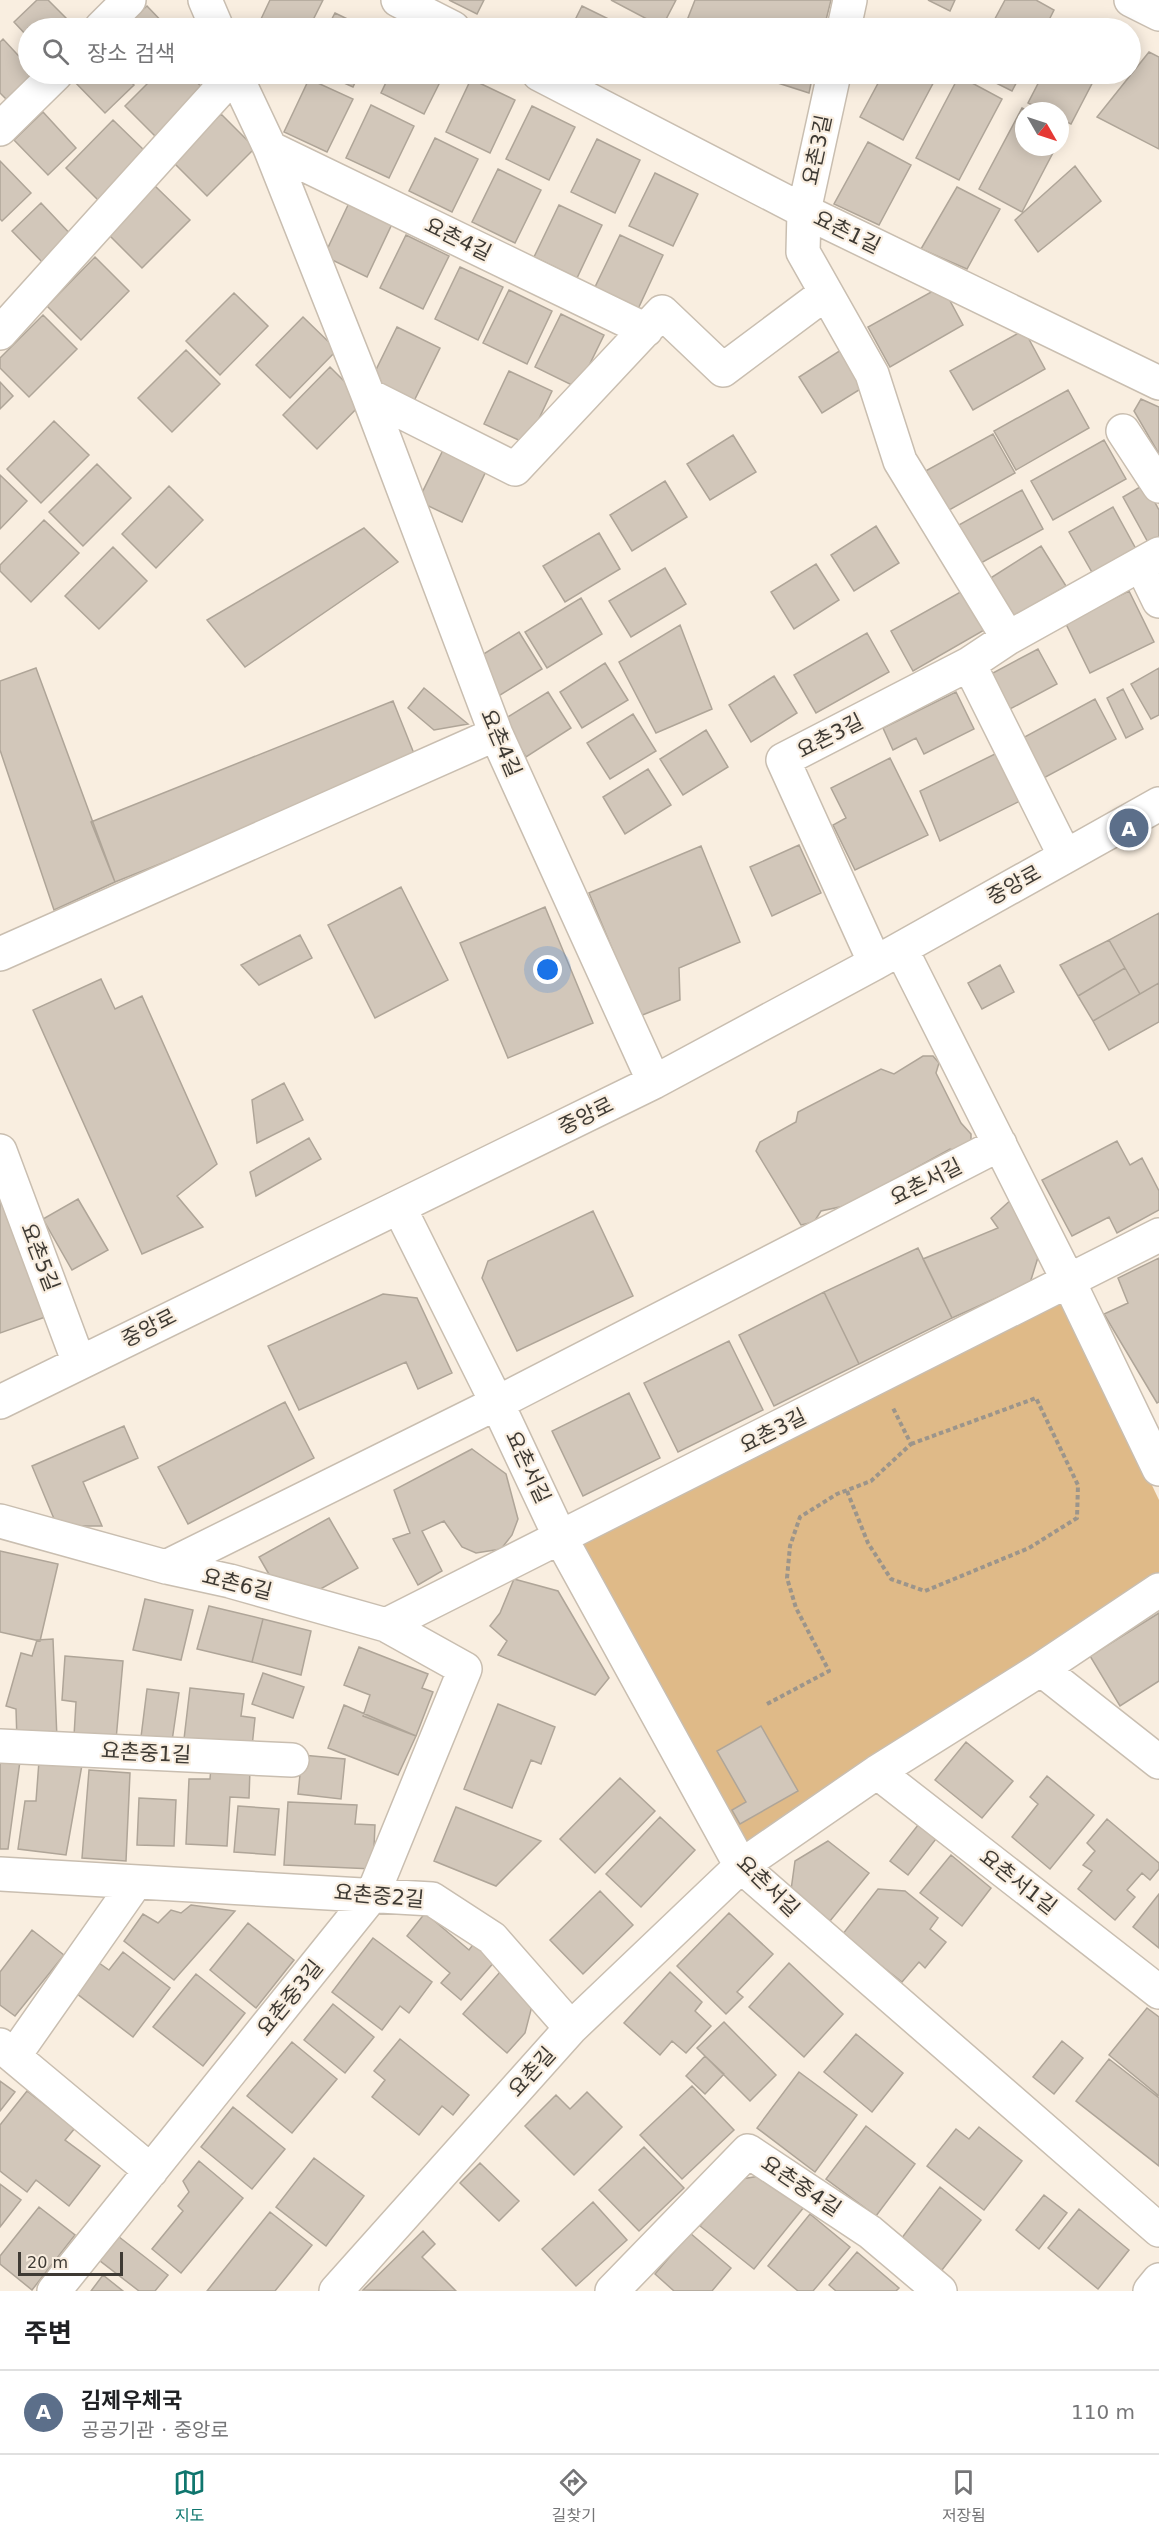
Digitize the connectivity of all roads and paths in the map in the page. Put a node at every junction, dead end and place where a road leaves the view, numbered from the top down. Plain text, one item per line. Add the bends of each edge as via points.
1 (129, 0) edge
2 (205, 0) edge
3 (398, 0) edge
4 (850, 0) edge
5 (1131, 0) edge
6 (1159, 14) edge
7 (111, 18) edge
8 (213, 18) edge
9 (433, 18) edge
10 (846, 18) edge
11 (46, 84) edge
12 (225, 84) edge
13 (239, 84) edge
14 (558, 84) edge
15 (832, 84) edge
16 (0, 129) edge
17 (270, 148) junction
18 (804, 211) junction
19 (826, 293) junction
20 (654, 321) junction
21 (0, 333) edge
22 (1159, 383) edge
23 (368, 395) junction
24 (1123, 430) dead end
25 (1159, 486) edge
26 (1150, 559) edge
27 (1159, 601) edge
28 (1008, 638) junction
29 (969, 664) junction
30 (496, 734) junction
31 (1159, 804) edge
32 (1065, 856) junction
33 (0, 954) edge
34 (888, 956) junction
35 (654, 1082) junction
36 (1000, 1144) junction
37 (0, 1151) edge
38 (399, 1208) junction
39 (1159, 1235) edge
40 (1069, 1282) junction
41 (80, 1363) junction
42 (876, 1379) junction
43 (0, 1402) edge
44 (498, 1403) junction
45 (911, 1443) junction
46 (1159, 1469) edge
47 (847, 1491) junction
48 (0, 1521) edge
49 (560, 1537) junction
50 (166, 1567) junction
51 (1159, 1590) edge
52 (386, 1625) junction
53 (465, 1669) joint
54 (1041, 1669) junction
55 (767, 1704) dead end
56 (0, 1746) edge
57 (292, 1760) dead end
58 (1159, 1762) edge
59 (877, 1772) junction
60 (741, 1866) junction
61 (0, 1874) edge
62 (136, 1882) junction
63 (373, 1894) junction
64 (1159, 1992) edge
65 (571, 2028) junction
66 (7, 2051) edge
67 (151, 2170) junction
68 (1159, 2230) edge
69 (1159, 2280) edge
70 (620, 2288) edge
71 (54, 2291) edge
72 (336, 2291) edge
73 (940, 2291) edge
74 (1150, 2291) edge

1 - 7 street
2 - 8 street
3 - 9 street
4 - 10 street
5 - 6 street
11 - 16 street
12 - 21 street, 요촌4길
13 - 17 street, 요촌4길
14 - 18 street, 요촌1길
15 - 18 street, 요촌3길
17 - 20 street, 요촌4길
17 - 23 street, 요촌4길
18 - 19 street, 요촌3길 via 803,252
18 - 22 street, 요촌1길
19 - 20 street via 723,370
19 - 28 street, 요촌3길 via 872,374 900,461
20 - 23 street via 515,469
23 - 30 street, 요촌4길
24 - 25 street
26 - 27 street, 요촌3길
26 - 28 street, 요촌3길
28 - 29 street, 요촌3길
29 - 32 street
29 - 34 street, 요촌3길 via 783,760
30 - 33 street
30 - 35 street, 요촌4길
31 - 32 street, 중앙로
32 - 34 street, 중앙로
34 - 35 street, 중앙로
34 - 36 street
35 - 38 street, 중앙로
36 - 40 street
36 - 44 street, 요촌서길
37 - 41 street, 요촌5길
38 - 41 street, 중앙로
38 - 44 street, 요촌서길
39 - 40 street, 요촌3길
40 - 42 street, 요촌3길
40 - 46 street
41 - 43 street, 중앙로
42 - 45 path
42 - 49 street, 요촌3길
44 - 49 street, 요촌서길
44 - 50 street, 요촌서길
45 - 47 path via 871,1481
45 - 47 path via 1036,1398 1078,1485 1077,1518 1029,1548 925,1592 891,1579 868,1543
47 - 55 path via 800,1516 790,1546 787,1578 796,1608 829,1671
48 - 50 street, 요촌6길
49 - 52 street, 요촌3길
49 - 60 street, 요촌서길
50 - 52 street, 요촌6길
51 - 54 street
52 - 53 street, 요촌6길
53 - 63 street, 요촌중3길
54 - 58 street
54 - 59 street
56 - 57 street, 요촌중1길
59 - 60 street
59 - 64 street, 요촌서1길
60 - 65 street, 요촌길
60 - 68 street, 요촌서길
61 - 62 street, 요촌중2길
62 - 63 street, 요촌중2길
62 - 66 street
63 - 65 street, 요촌중2길 via 432,1899 492,1938
63 - 67 street, 요촌중3길
65 - 72 street, 요촌길
66 - 67 street
67 - 71 street, 요촌중3길
69 - 74 street
70 - 73 street, 요촌중4길 via 748,2151 870,2232

